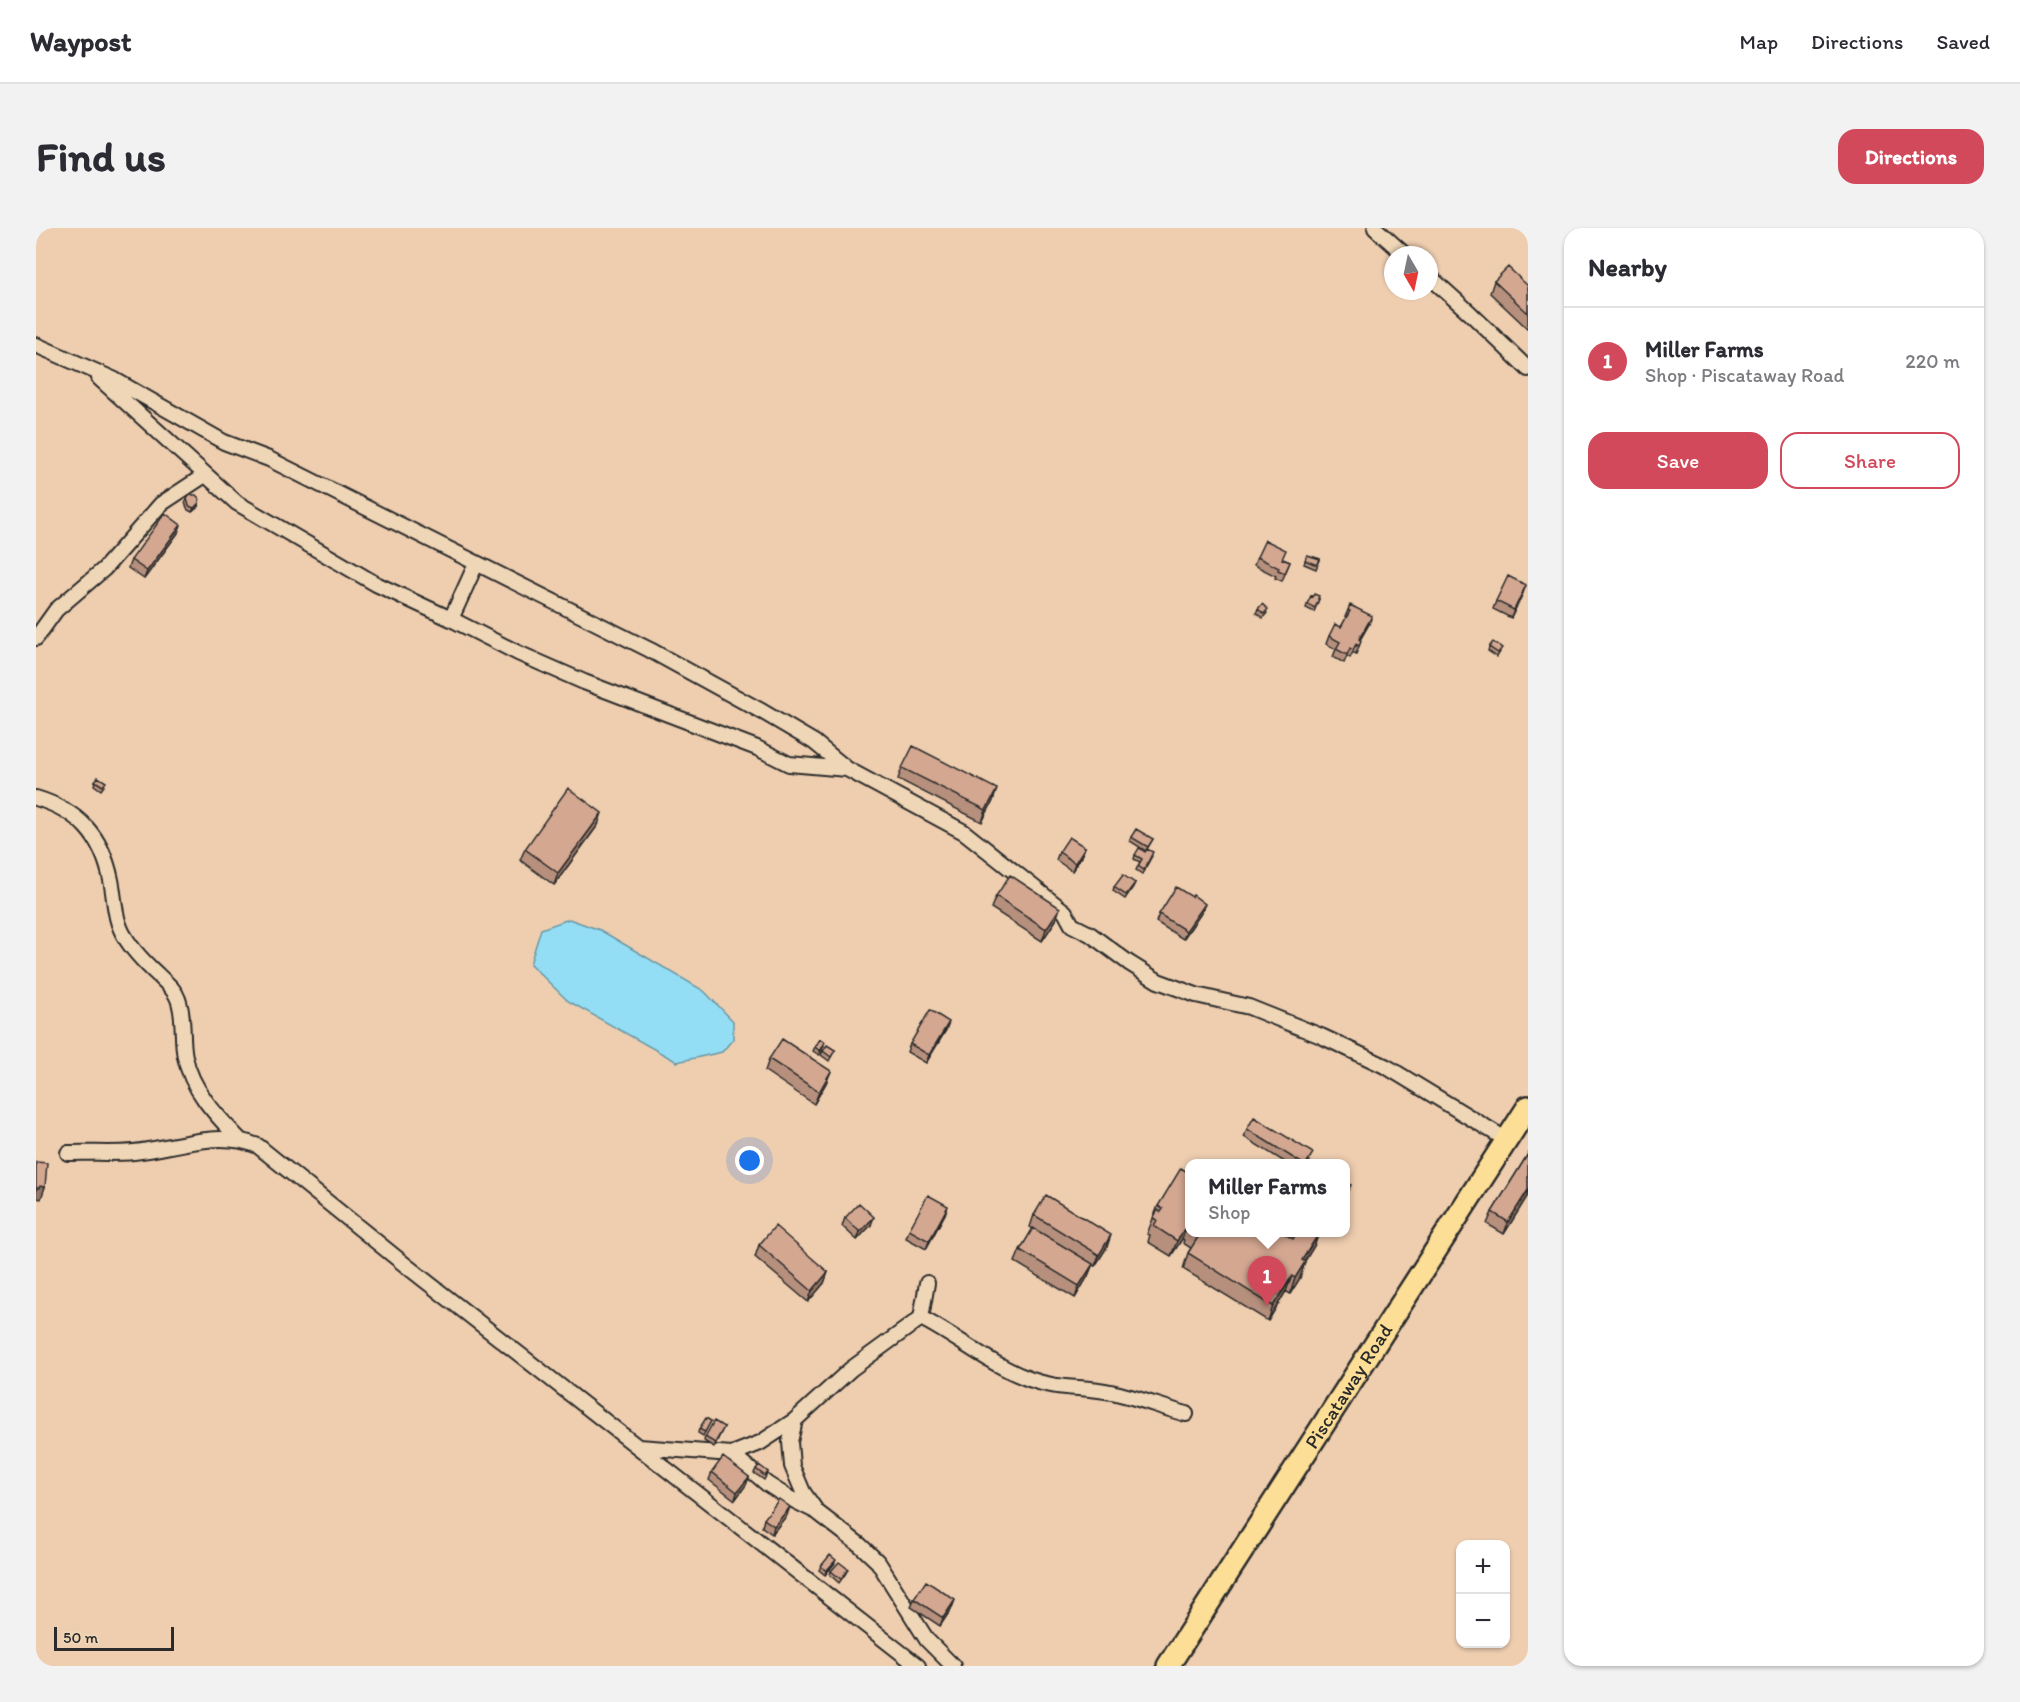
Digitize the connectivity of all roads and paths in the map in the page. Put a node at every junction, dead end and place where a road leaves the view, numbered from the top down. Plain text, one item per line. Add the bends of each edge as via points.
1 (1375, 228) edge
2 (1395, 246) edge
3 (1438, 284) edge
4 (36, 345) edge
5 (86, 366) junction
6 (1528, 369) edge
7 (205, 475) junction
8 (476, 564) junction
9 (451, 619) junction
10 (36, 638) edge
11 (847, 769) junction
12 (36, 798) edge
13 (1528, 1107) edge
14 (240, 1140) junction
15 (1507, 1140) junction
16 (68, 1153) dead end
17 (927, 1283) dead end
18 (921, 1318) junction
19 (1186, 1414) dead end
20 (795, 1420) junction
21 (639, 1448) junction
22 (732, 1454) junction
23 (817, 1512) junction
24 (918, 1666) edge
25 (953, 1666) edge
26 (1168, 1666) edge

1 - 2 street
3 - 6 street
4 - 5 street
5 - 7 street
5 - 8 street via 224,442 269,459
7 - 9 street via 267,522 376,584
7 - 10 street via 161,504 104,569 56,610
8 - 9 street
8 - 11 street via 650,650 763,712 814,742
9 - 11 street via 584,682 789,764
11 - 15 street via 964,832 1065,912 1072,925 1142,972 1175,988 1249,1007 1322,1036 1387,1066
12 - 14 street via 73,815 96,837 105,854 124,936 178,997 185,1058 197,1089 214,1114
13 - 15 main road, Piscataway Road
14 - 16 street via 219,1138 134,1152
14 - 21 street via 258,1146
15 - 26 main road, Piscataway Road
17 - 18 street
18 - 19 street via 983,1357 1028,1379 1067,1389 1111,1392
18 - 20 street via 851,1369
20 - 22 street via 760,1443
20 - 23 street via 790,1442 792,1466 802,1491
21 - 22 street
21 - 24 street
22 - 23 street via 767,1484
23 - 25 street via 878,1562 927,1640

